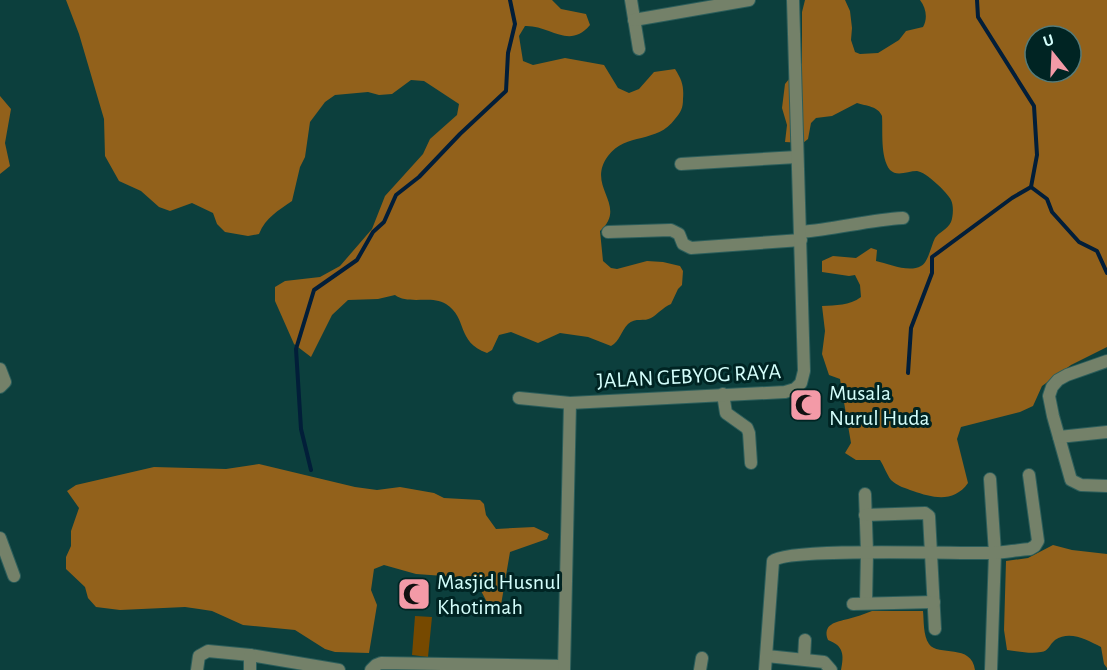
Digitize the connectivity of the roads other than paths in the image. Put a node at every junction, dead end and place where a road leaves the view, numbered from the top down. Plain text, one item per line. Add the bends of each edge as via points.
1 (631, 0) edge
2 (749, 0) edge
3 (794, 0) edge
4 (634, 20) junction
5 (639, 49) dead end
6 (798, 157) junction
7 (681, 164) dead end
8 (903, 218) dead end
9 (608, 232) dead end
10 (801, 236) junction
11 (1107, 361) edge
12 (0, 369) edge
13 (0, 387) edge
14 (723, 394) junction
15 (519, 398) dead end
16 (570, 403) junction
17 (1107, 432) edge
18 (1059, 437) junction
19 (751, 463) dead end
20 (1029, 475) dead end
21 (990, 479) dead end
22 (1107, 486) edge
23 (865, 494) dead end
24 (866, 515) junction
25 (0, 538) edge
26 (867, 552) junction
27 (933, 552) junction
28 (995, 553) junction
29 (14, 576) dead end
30 (934, 602) junction
31 (866, 603) junction
32 (853, 604) dead end
33 (935, 629) dead end
34 (805, 640) dead end
35 (250, 655) junction
36 (767, 656) junction
37 (797, 663) edge
38 (309, 668) edge
39 (564, 668) edge
40 (197, 670) edge
41 (250, 670) edge
42 (339, 670) edge
43 (371, 670) edge
44 (765, 670) edge
45 (831, 670) edge
46 (991, 670) edge

1 - 4 street
2 - 4 street
3 - 6 street, JALAN GEBYOG RAYA
4 - 5 street
6 - 7 street
6 - 10 street, JALAN GEBYOG RAYA
8 - 10 street via 874,220
9 - 10 street via 671,230 691,249
10 - 14 street, JALAN GEBYOG RAYA via 801,383 785,392
11 - 18 street via 1067,375 1052,387 1049,396
12 - 13 street via 5,382
14 - 16 street, JALAN GEBYOG RAYA
14 - 19 street via 726,413 747,428
15 - 16 street
16 - 39 street, JALAN GEBYOG RAYA
17 - 18 street
18 - 22 street via 1071,480 1081,485
20 - 28 street via 1038,541 1030,549
21 - 28 street
23 - 24 street
24 - 26 street
24 - 27 street via 925,513 929,516
25 - 29 street
26 - 27 street
26 - 31 street
26 - 36 street via 775,558
27 - 28 street
27 - 30 street
28 - 46 street
30 - 31 street
30 - 33 street
31 - 32 street
34 - 37 street
35 - 38 street
35 - 40 street via 208,651 200,656
35 - 41 street
36 - 37 street
36 - 44 street
37 - 45 street via 824,662
38 - 42 street
39 - 43 street via 381,663

